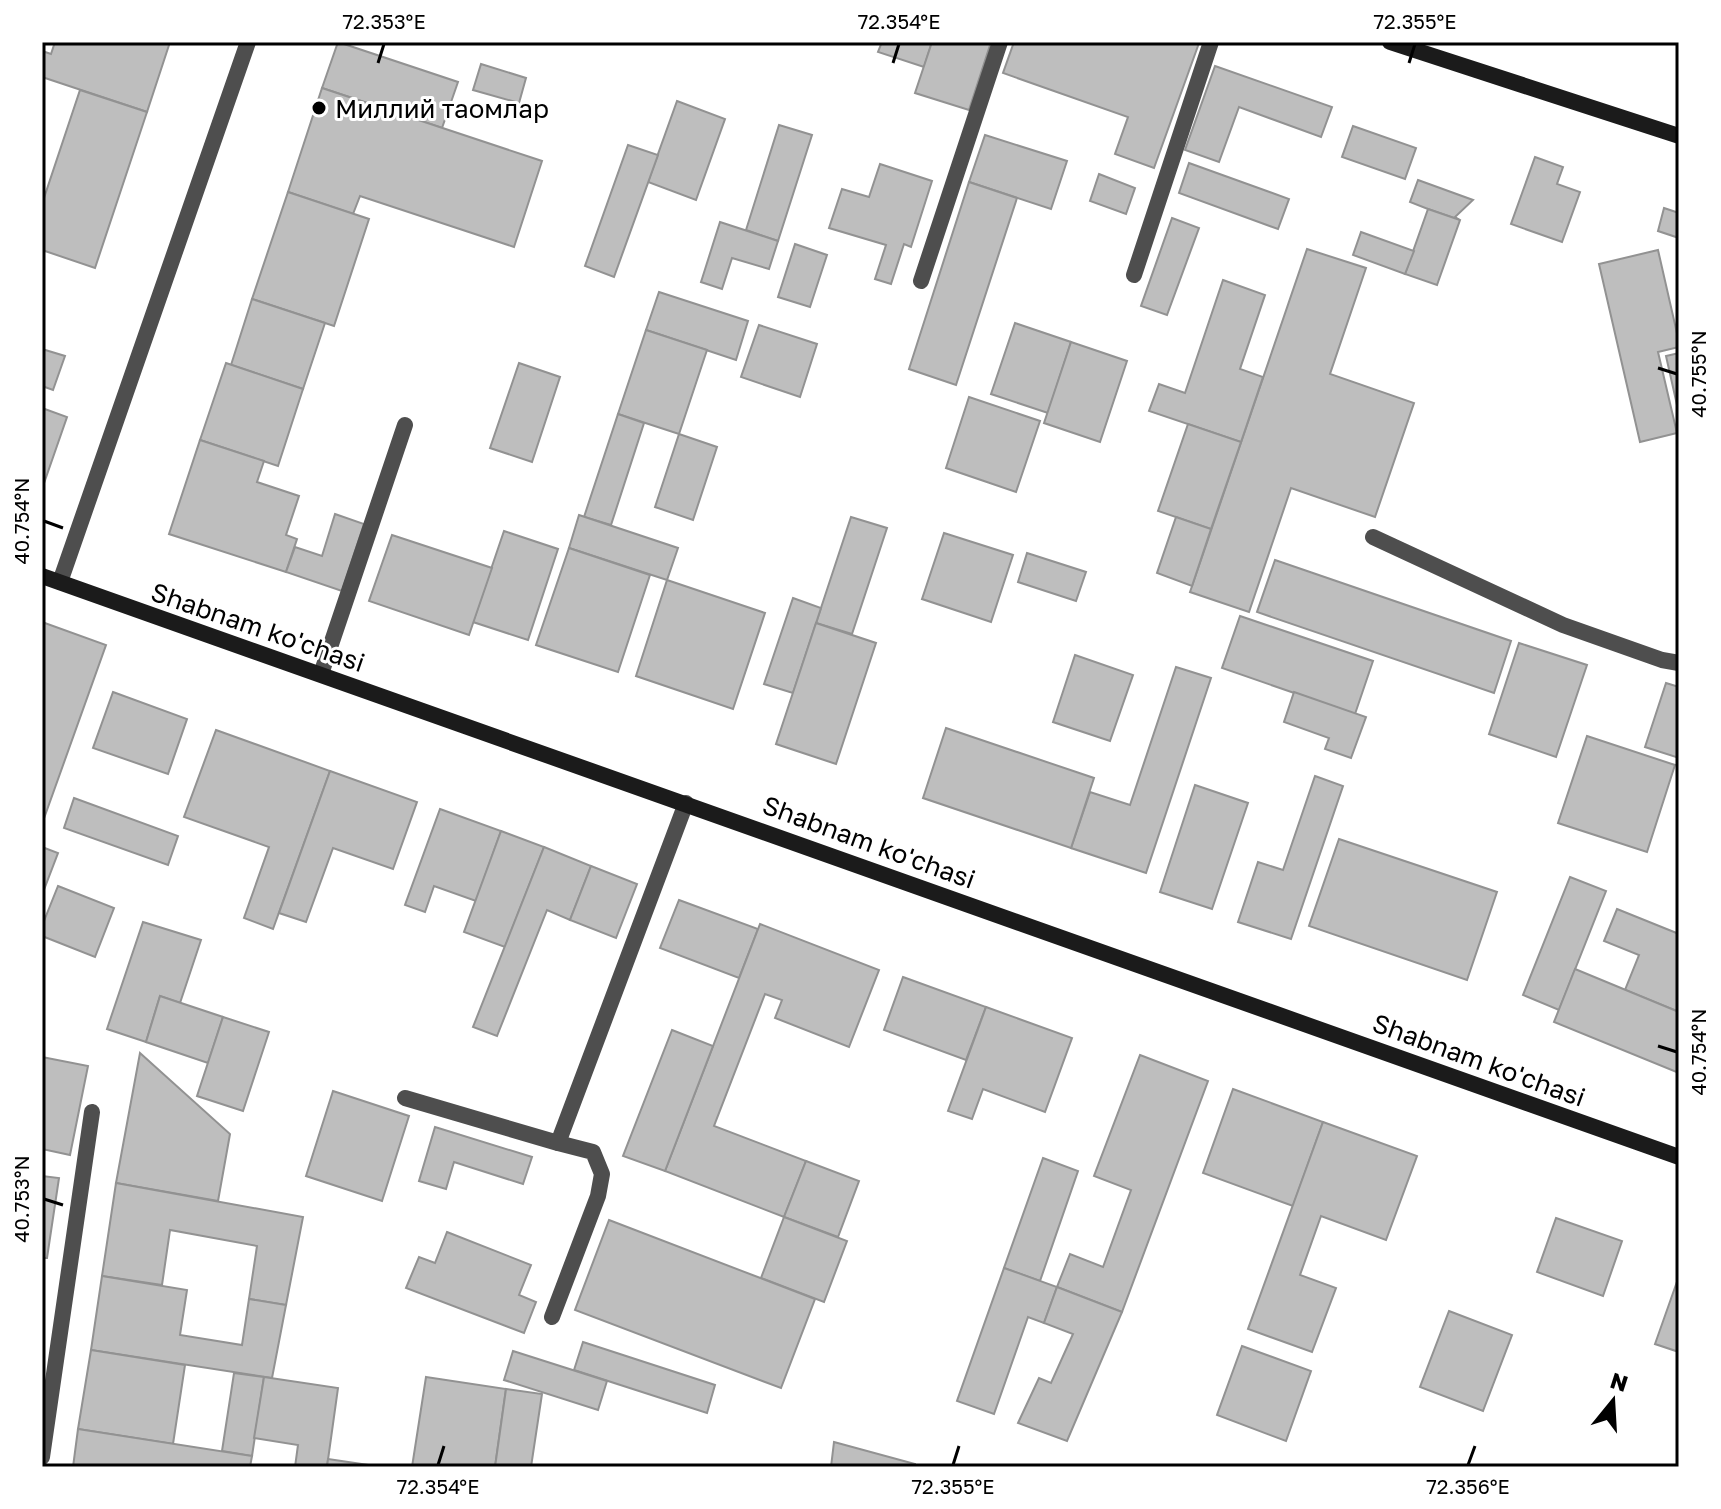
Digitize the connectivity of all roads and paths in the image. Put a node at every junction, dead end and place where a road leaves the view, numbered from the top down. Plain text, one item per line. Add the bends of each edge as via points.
1 (248, 42) edge
2 (1000, 42) edge
3 (1211, 42) edge
4 (1390, 42) edge
5 (1679, 136) edge
6 (1134, 275) dead end
7 (921, 281) dead end
8 (405, 425) dead end
9 (1373, 537) dead end
10 (42, 576) edge
11 (60, 582) junction
12 (1679, 663) edge
13 (321, 674) junction
14 (686, 803) junction
15 (405, 1098) dead end
16 (92, 1112) dead end
17 (558, 1143) junction
18 (1679, 1157) edge
19 (552, 1317) dead end
20 (42, 1457) edge

1 - 11 street
2 - 7 street
3 - 6 street
4 - 5 street
8 - 13 street
9 - 12 street via 1563,625
10 - 11 street, Shabnam ko'chasi
11 - 13 street, Shabnam ko'chasi
13 - 14 street, Shabnam ko'chasi
14 - 17 street
14 - 18 street, Shabnam ko'chasi
15 - 17 street
16 - 20 street
17 - 19 street via 593,1152 602,1174

